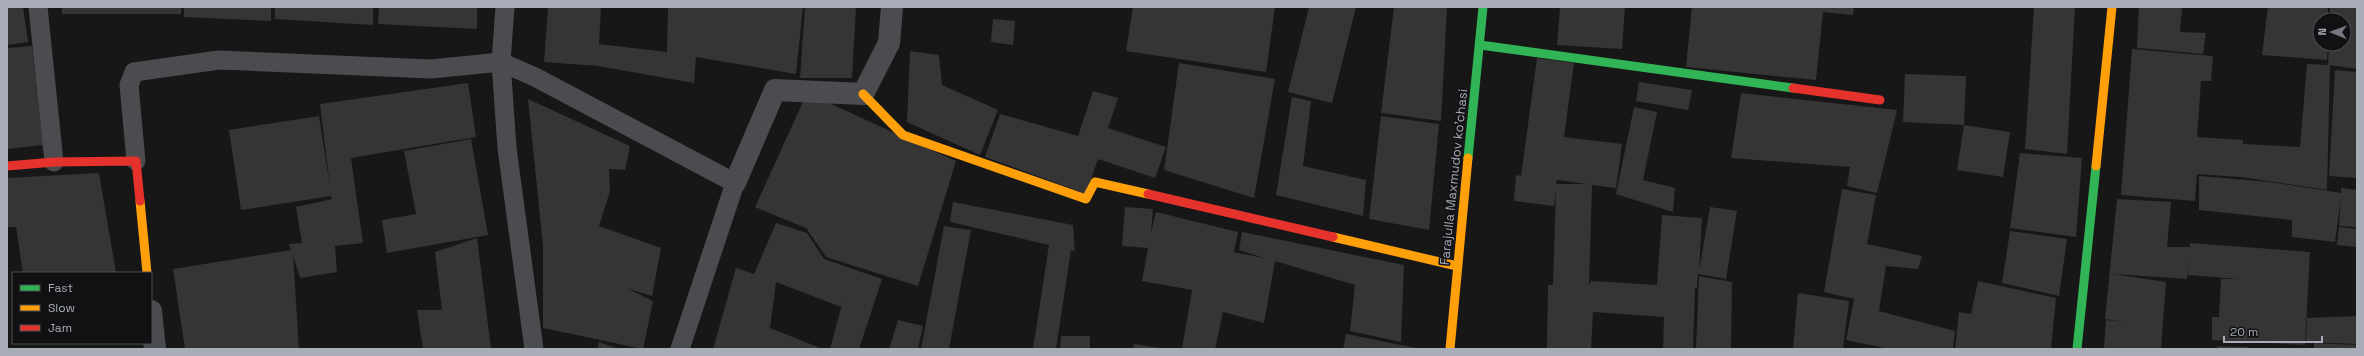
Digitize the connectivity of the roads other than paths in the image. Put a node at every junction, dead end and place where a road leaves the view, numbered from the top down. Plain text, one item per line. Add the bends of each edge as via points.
1 (38, 7) edge
2 (505, 7) edge
3 (892, 7) edge
4 (1483, 7) edge
5 (2112, 7) edge
6 (1480, 45) junction
7 (501, 62) junction
8 (863, 94) junction
9 (1880, 100) dead end
10 (136, 161) junction
11 (54, 162) junction
12 (7, 166) edge
13 (735, 184) junction
14 (1457, 266) junction
15 (147, 272) edge
16 (152, 320) edge
17 (155, 349) edge
18 (534, 349) edge
19 (680, 349) edge
20 (1450, 349) edge
21 (2078, 349) edge

1 - 11 lane
2 - 7 lane
3 - 8 street via 888,43
4 - 6 street, Farajulla Maxmudov ko'chasi
5 - 21 street
6 - 9 street
6 - 14 street, Farajulla Maxmudov ko'chasi
7 - 10 lane via 431,69 219,60 134,72 129,84
7 - 13 lane via 535,77
7 - 18 lane via 507,148
8 - 13 street via 775,90
8 - 14 street via 903,135 1086,199 1095,182
10 - 11 street
10 - 15 street
11 - 12 street
13 - 19 lane
14 - 20 street, Farajulla Maxmudov ko'chasi
16 - 17 street

